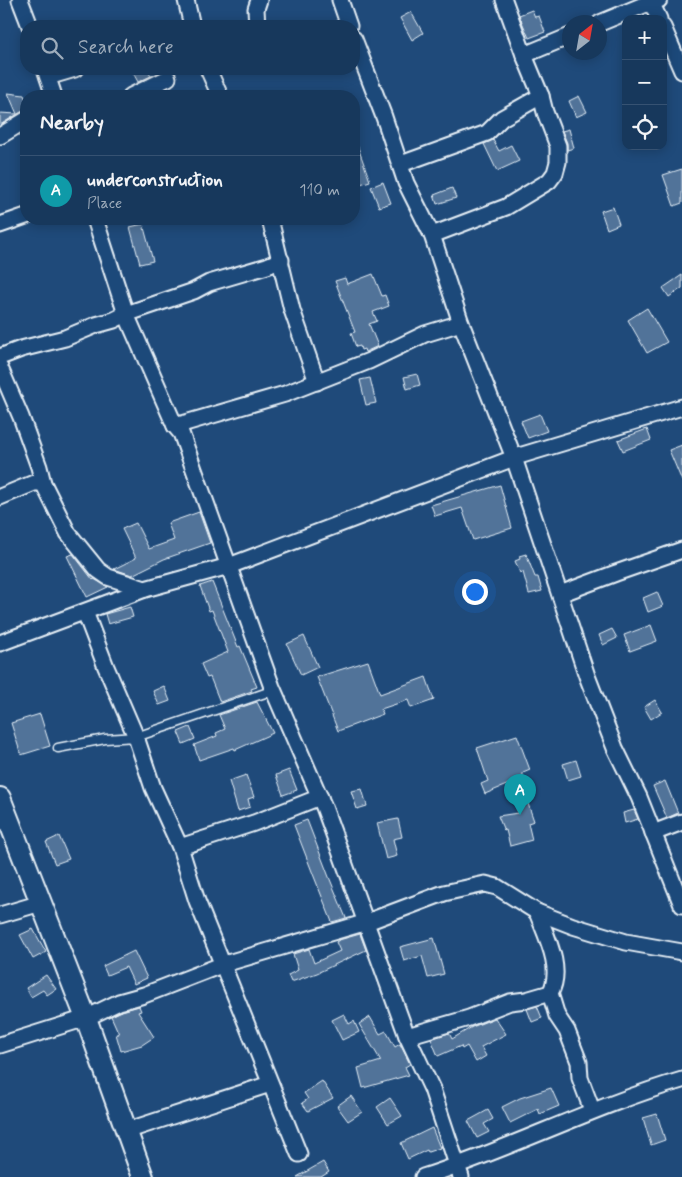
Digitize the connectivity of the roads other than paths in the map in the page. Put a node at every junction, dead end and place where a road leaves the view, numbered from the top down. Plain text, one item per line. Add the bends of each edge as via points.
1 (20, 0) edge
2 (186, 0) edge
3 (259, 0) edge
4 (340, 0) edge
5 (504, 0) edge
6 (654, 1) edge
7 (658, 15) edge
8 (28, 20) edge
9 (190, 20) edge
10 (257, 20) edge
11 (347, 20) edge
12 (607, 20) edge
13 (667, 36) edge
14 (562, 39) edge
15 (360, 55) edge
16 (524, 55) junction
17 (682, 72) edge
18 (47, 75) edge
19 (211, 75) edge
20 (168, 78) dead end
21 (52, 90) edge
22 (143, 90) edge
23 (217, 90) edge
24 (542, 96) junction
25 (20, 124) edge
26 (0, 136) edge
27 (401, 164) junction
28 (20, 218) edge
29 (0, 225) edge
30 (97, 225) edge
31 (272, 225) edge
32 (432, 235) junction
33 (281, 260) junction
34 (126, 314) junction
35 (461, 323) junction
36 (0, 357) edge
37 (0, 368) edge
38 (317, 382) junction
39 (682, 406) edge
40 (175, 426) junction
41 (514, 458) junction
42 (43, 483) junction
43 (0, 497) edge
44 (682, 550) edge
45 (229, 566) junction
46 (145, 589) junction
47 (560, 594) junction
48 (85, 612) junction
49 (0, 643) edge
50 (274, 690) junction
51 (136, 737) junction
52 (58, 748) dead end
53 (320, 797) junction
54 (0, 798) edge
55 (682, 822) edge
56 (653, 833) junction
57 (180, 848) junction
58 (41, 902) junction
59 (682, 905) edge
60 (537, 912) junction
61 (0, 915) edge
62 (367, 922) junction
63 (682, 952) edge
64 (224, 964) junction
65 (550, 993) junction
66 (86, 1018) junction
67 (407, 1036) junction
68 (0, 1045) edge
69 (682, 1080) edge
70 (270, 1084) junction
71 (592, 1110) junction
72 (126, 1132) junction
73 (299, 1154) dead end
74 (459, 1172) edge
75 (143, 1177) edge
76 (423, 1177) edge

1 - 8 street
2 - 9 street
3 - 10 street
4 - 11 street
5 - 16 street
6 - 7 street
6 - 12 street
13 - 17 street
14 - 16 street
15 - 27 street
16 - 24 street
18 - 21 street
19 - 23 street
20 - 22 street
24 - 27 street via 502,118 487,133
24 - 32 street via 558,146 558,162 550,181 506,207
25 - 26 street
27 - 32 street via 406,183
28 - 29 street
30 - 34 street
31 - 33 street
32 - 35 street
33 - 34 street
33 - 38 street via 292,310
34 - 36 street via 65,338
34 - 40 street
35 - 38 street via 425,334
35 - 41 street
37 - 42 street
38 - 40 street
39 - 41 street
40 - 45 street via 181,433
41 - 45 street
41 - 47 street
42 - 43 street via 34,483
42 - 46 street via 68,533 98,570 108,577
44 - 47 street
45 - 46 street
45 - 50 street
46 - 48 street
47 - 56 street via 587,676
48 - 49 street
48 - 51 street
50 - 51 lane
50 - 53 street
51 - 52 lane
51 - 57 street via 153,788
53 - 57 street
53 - 62 street
54 - 58 street
55 - 56 street
56 - 59 street
57 - 64 street via 197,901
58 - 61 street
58 - 66 street
60 - 62 street via 497,887 485,884 444,893
60 - 63 street via 626,942
60 - 65 street via 556,971
62 - 64 street
62 - 67 street
64 - 66 street via 119,1002
64 - 70 street
65 - 67 street via 510,1002
65 - 71 street via 579,1062 580,1078
66 - 68 street
66 - 72 street
67 - 74 street via 432,1089
69 - 71 street
70 - 72 street
70 - 73 street
71 - 74 street
72 - 75 street
74 - 76 street

